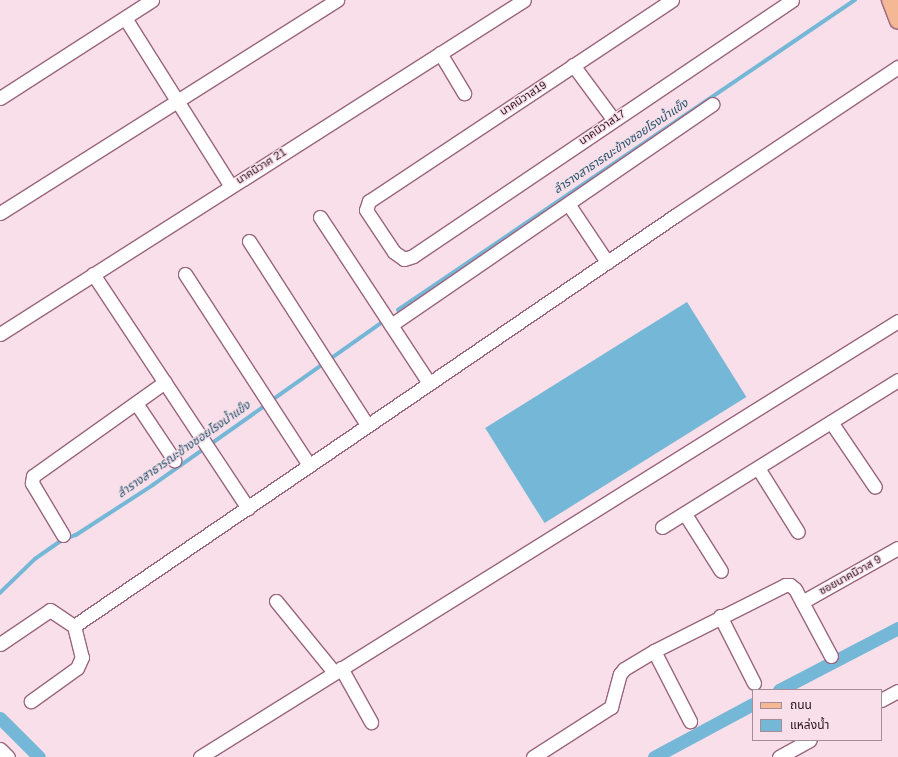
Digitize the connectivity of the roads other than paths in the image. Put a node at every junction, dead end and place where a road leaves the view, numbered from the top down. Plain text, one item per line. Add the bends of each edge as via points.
1 (152, 0) edge
2 (337, 0) edge
3 (524, 0) edge
4 (672, 0) edge
5 (792, 0) edge
6 (890, 0) edge
7 (125, 18) junction
8 (898, 21) edge
9 (440, 53) junction
10 (573, 65) junction
11 (898, 68) edge
12 (464, 92) dead end
13 (0, 98) edge
14 (177, 102) junction
15 (712, 104) dead end
16 (613, 119) junction
17 (230, 185) junction
18 (569, 205) junction
19 (0, 214) edge
20 (320, 217) dead end
21 (249, 241) dead end
22 (413, 256) joint
23 (607, 262) junction
24 (93, 274) junction
25 (185, 274) dead end
26 (898, 321) edge
27 (391, 325) junction
28 (0, 334) edge
29 (898, 380) edge
30 (165, 382) junction
31 (429, 383) junction
32 (136, 403) junction
33 (831, 422) junction
34 (367, 425) junction
35 (174, 460) dead end
36 (309, 465) junction
37 (758, 468) junction
38 (875, 487) dead end
39 (248, 508) junction
40 (685, 514) junction
41 (662, 527) dead end
42 (798, 532) dead end
43 (63, 535) dead end
44 (898, 548) edge
45 (721, 571) dead end
46 (276, 601) dead end
47 (802, 602) junction
48 (720, 616) junction
49 (74, 626) junction
50 (0, 644) edge
51 (654, 651) junction
52 (831, 656) dead end
53 (338, 670) junction
54 (754, 683) dead end
55 (898, 691) edge
56 (882, 699) edge
57 (31, 701) dead end
58 (690, 721) dead end
59 (371, 722) dead end
60 (808, 741) edge
61 (0, 749) edge
62 (8, 757) edge
63 (200, 757) edge
64 (534, 757) edge
65 (779, 757) edge

1 - 7 street
2 - 14 street
3 - 9 street, นาคนิวาศ 21
4 - 10 street, นาคนิวาส19
5 - 16 street, นาคนิวาส17
6 - 8 main road
7 - 13 street
7 - 14 street
9 - 12 street
9 - 17 street, นาคนิวาศ 21
10 - 16 street
10 - 22 street, นาคนิวาส19 via 375,196 366,206 366,210 394,252 404,259
11 - 23 street
14 - 17 street
14 - 19 street
15 - 18 street
16 - 22 street, นาคนิวาส17
17 - 24 street, นาคนิวาศ 21
18 - 23 street
18 - 27 street
20 - 27 street
21 - 34 street
23 - 31 street
24 - 28 street, นาคนิวาศ 21
24 - 30 street
25 - 36 street
26 - 53 street
27 - 31 street
29 - 33 street
30 - 32 street
30 - 39 street
31 - 34 street
32 - 35 street
32 - 43 street via 33,476 32,483
33 - 37 street
33 - 38 street
34 - 36 street
36 - 39 street
37 - 40 street
37 - 42 street
39 - 49 street
40 - 41 street
40 - 45 street
44 - 47 street, ซอยนาคนิวาส 9
46 - 53 street
47 - 48 street via 790,584
47 - 52 street
48 - 51 street
48 - 54 street
49 - 50 street via 50,610
49 - 57 street via 82,657 77,668
51 - 58 street
51 - 64 street via 620,674 611,707
53 - 59 street
53 - 63 street
55 - 56 street
60 - 65 street
61 - 62 street

